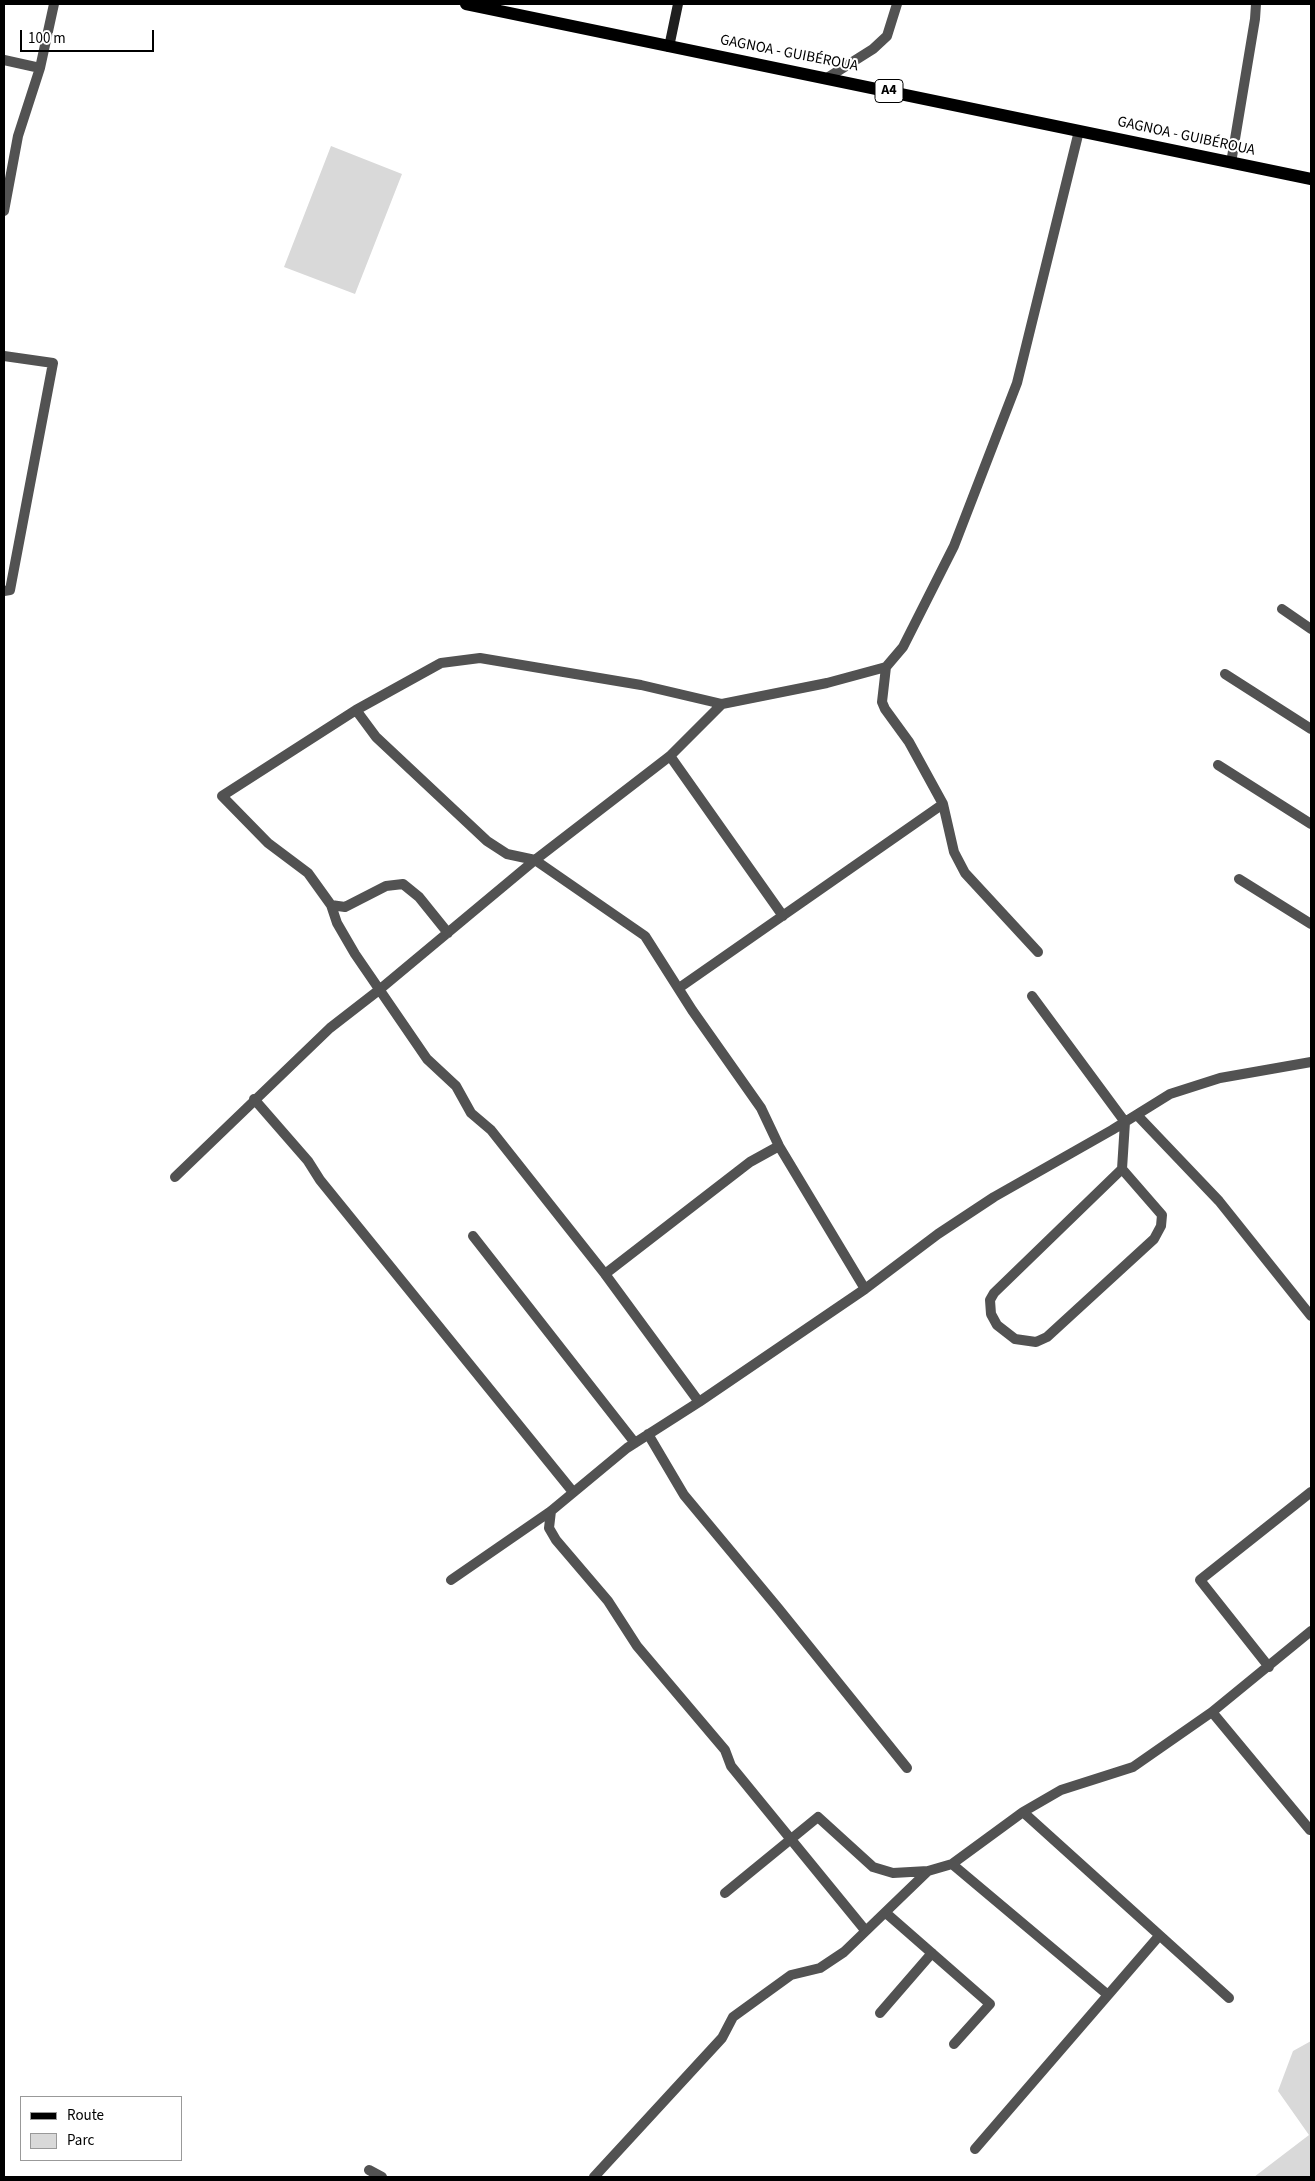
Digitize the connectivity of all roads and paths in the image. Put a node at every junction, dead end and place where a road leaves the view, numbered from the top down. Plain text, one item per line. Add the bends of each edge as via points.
1 (54, 4) edge
2 (466, 4) edge
3 (678, 4) edge
4 (897, 4) edge
5 (1256, 4) edge
6 (670, 47) junction
7 (4, 60) edge
8 (40, 68) junction
9 (827, 78) junction
10 (1079, 131) junction
11 (1231, 163) junction
12 (1311, 179) edge
13 (4, 211) edge
14 (4, 356) edge
15 (4, 591) edge
16 (1282, 609) dead end
17 (1311, 628) edge
18 (886, 667) junction
19 (1225, 674) dead end
20 (722, 704) junction
21 (356, 710) junction
22 (1311, 729) edge
23 (670, 756) junction
24 (1218, 765) dead end
25 (943, 804) junction
26 (1311, 824) edge
27 (534, 860) junction
28 (1239, 879) dead end
29 (331, 904) junction
30 (783, 916) junction
31 (1311, 924) edge
32 (448, 933) junction
33 (1038, 952) dead end
34 (679, 988) junction
35 (379, 990) junction
36 (1032, 996) dead end
37 (1311, 1062) edge
38 (254, 1099) junction
39 (1137, 1115) junction
40 (1125, 1122) junction
41 (779, 1146) junction
42 (1122, 1169) junction
43 (175, 1177) dead end
44 (473, 1236) dead end
45 (604, 1274) junction
46 (865, 1289) junction
47 (1311, 1316) edge
48 (699, 1402) junction
49 (648, 1434) junction
50 (635, 1443) junction
51 (573, 1492) junction
52 (1311, 1492) edge
53 (551, 1511) junction
54 (450, 1580) dead end
55 (1311, 1631) edge
56 (1269, 1667) junction
57 (1212, 1712) junction
58 (907, 1768) dead end
59 (1023, 1812) junction
60 (1310, 1830) edge
61 (790, 1839) junction
62 (952, 1864) junction
63 (928, 1871) junction
64 (724, 1892) dead end
65 (886, 1913) junction
66 (865, 1930) junction
67 (1159, 1936) junction
68 (932, 1953) junction
69 (1108, 1995) junction
70 (1230, 1998) dead end
71 (880, 2012) dead end
72 (954, 2044) dead end
73 (975, 2149) dead end
74 (369, 2170) dead end
75 (382, 2177) edge
76 (594, 2177) edge

1 - 8 street
2 - 6 main road, GAGNOA - GUIBÉROUA / A4
3 - 6 street
4 - 9 street via 887,36 873,49
5 - 11 street
6 - 9 main road, GAGNOA - GUIBÉROUA / A4
7 - 8 street
8 - 13 street via 18,136
9 - 10 main road, GAGNOA - GUIBÉROUA / A4
10 - 11 main road, GAGNOA - GUIBÉROUA / A4
10 - 18 street via 1017,383 954,546 903,647
11 - 12 main road, GAGNOA - GUIBÉROUA / A4
14 - 15 street via 53,363 10,590
16 - 17 street
18 - 20 street via 827,683
18 - 25 street via 882,702 909,742
19 - 22 street
20 - 21 street via 641,685 480,658 441,663
20 - 23 street
21 - 27 street via 376,737 487,841 507,854
21 - 29 street via 222,796 268,843 308,873
23 - 27 street
23 - 30 street
24 - 26 street
25 - 30 street
25 - 33 street via 954,852 965,873
27 - 32 street
27 - 34 street via 645,936
28 - 31 street
29 - 32 street via 345,907 386,886 403,884 419,897
29 - 35 street via 337,923
30 - 34 street
32 - 35 street
34 - 41 street via 761,1108
35 - 38 street via 330,1028
35 - 45 street via 427,1059 456,1086 472,1113 491,1130
36 - 40 street
37 - 39 street via 1212,1081 1170,1094
38 - 43 street
38 - 51 street via 308,1161 320,1180
39 - 40 street
39 - 47 street via 1219,1201
40 - 42 street
40 - 46 street via 994,1197
41 - 45 street via 750,1162
41 - 46 street
42 - 42 street via 1162,1215 1161,1226 1154,1239 1047,1338 1036,1342 1015,1339 997,1325 991,1314 990,1300 994,1293
44 - 50 street
45 - 48 street
46 - 48 street
48 - 49 street
49 - 50 street
49 - 58 street via 684,1495
50 - 51 street
51 - 53 street
52 - 56 street via 1200,1580
53 - 54 street
53 - 61 street via 549,1528 556,1540 608,1601 637,1646 725,1750 731,1766
55 - 56 street
56 - 57 street
57 - 59 street via 1133,1767 1061,1790
57 - 60 street
59 - 62 street
59 - 67 street
61 - 63 street via 818,1817 873,1867 893,1873
61 - 64 street
61 - 66 street
62 - 63 street
62 - 69 street
63 - 65 street
65 - 66 street
65 - 68 street
66 - 76 street via 844,1952 820,1968 791,1975 733,2017 722,2038
67 - 69 street
67 - 70 street
68 - 71 street
68 - 72 street via 990,2004
69 - 73 street
74 - 75 street

